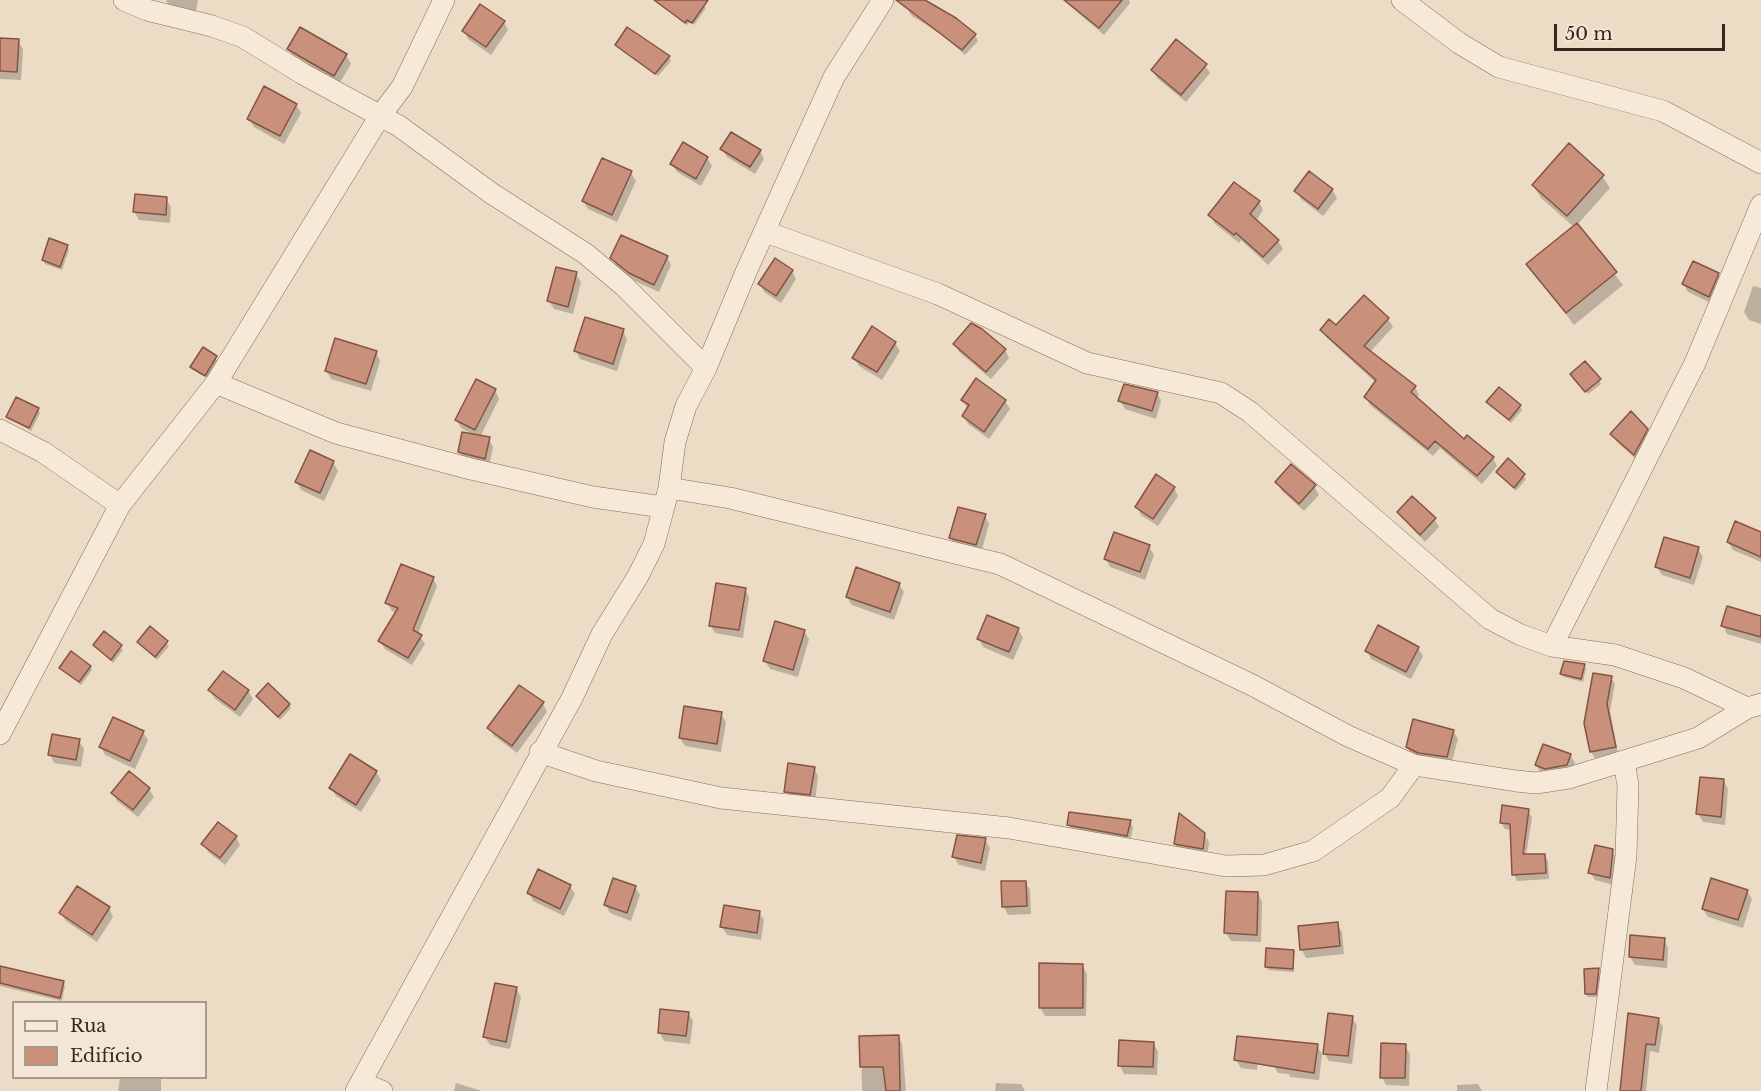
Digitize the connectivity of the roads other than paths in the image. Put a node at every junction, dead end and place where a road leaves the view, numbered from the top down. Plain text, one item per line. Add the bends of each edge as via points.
1 (124, 0) edge
2 (444, 0) edge
3 (883, 0) edge
4 (1402, 0) edge
5 (380, 116) junction
6 (1761, 164) edge
7 (1761, 205) edge
8 (765, 232) junction
9 (706, 368) junction
10 (216, 383) junction
11 (0, 430) edge
12 (666, 497) junction
13 (120, 505) junction
14 (1552, 645) junction
15 (1754, 706) edge
16 (0, 734) edge
17 (540, 752) junction
18 (1624, 761) junction
19 (1414, 765) junction
20 (359, 1087) edge
21 (382, 1091) edge
22 (1596, 1091) edge

1 - 5 street via 243,37
2 - 5 street via 402,87
3 - 8 street via 834,77
4 - 6 street via 1499,67 1663,111
5 - 9 street via 586,254
5 - 10 street
7 - 14 street via 1695,363
8 - 9 street
8 - 14 street via 938,294 1087,363 1221,393 1250,412 1490,619
9 - 12 street via 686,406 675,442
10 - 12 street via 336,433 471,469 593,497
10 - 13 street
11 - 13 street via 43,452
12 - 17 street via 654,544
12 - 19 street via 730,498 1000,564
13 - 16 street
14 - 15 street via 1615,655
15 - 18 street via 1698,738
17 - 19 street via 596,771 721,798 1009,828 1226,866 1264,865 1312,851 1390,798
17 - 20 street
18 - 19 street via 1569,778 1536,783
18 - 22 street via 1628,786 1626,856
20 - 21 street

